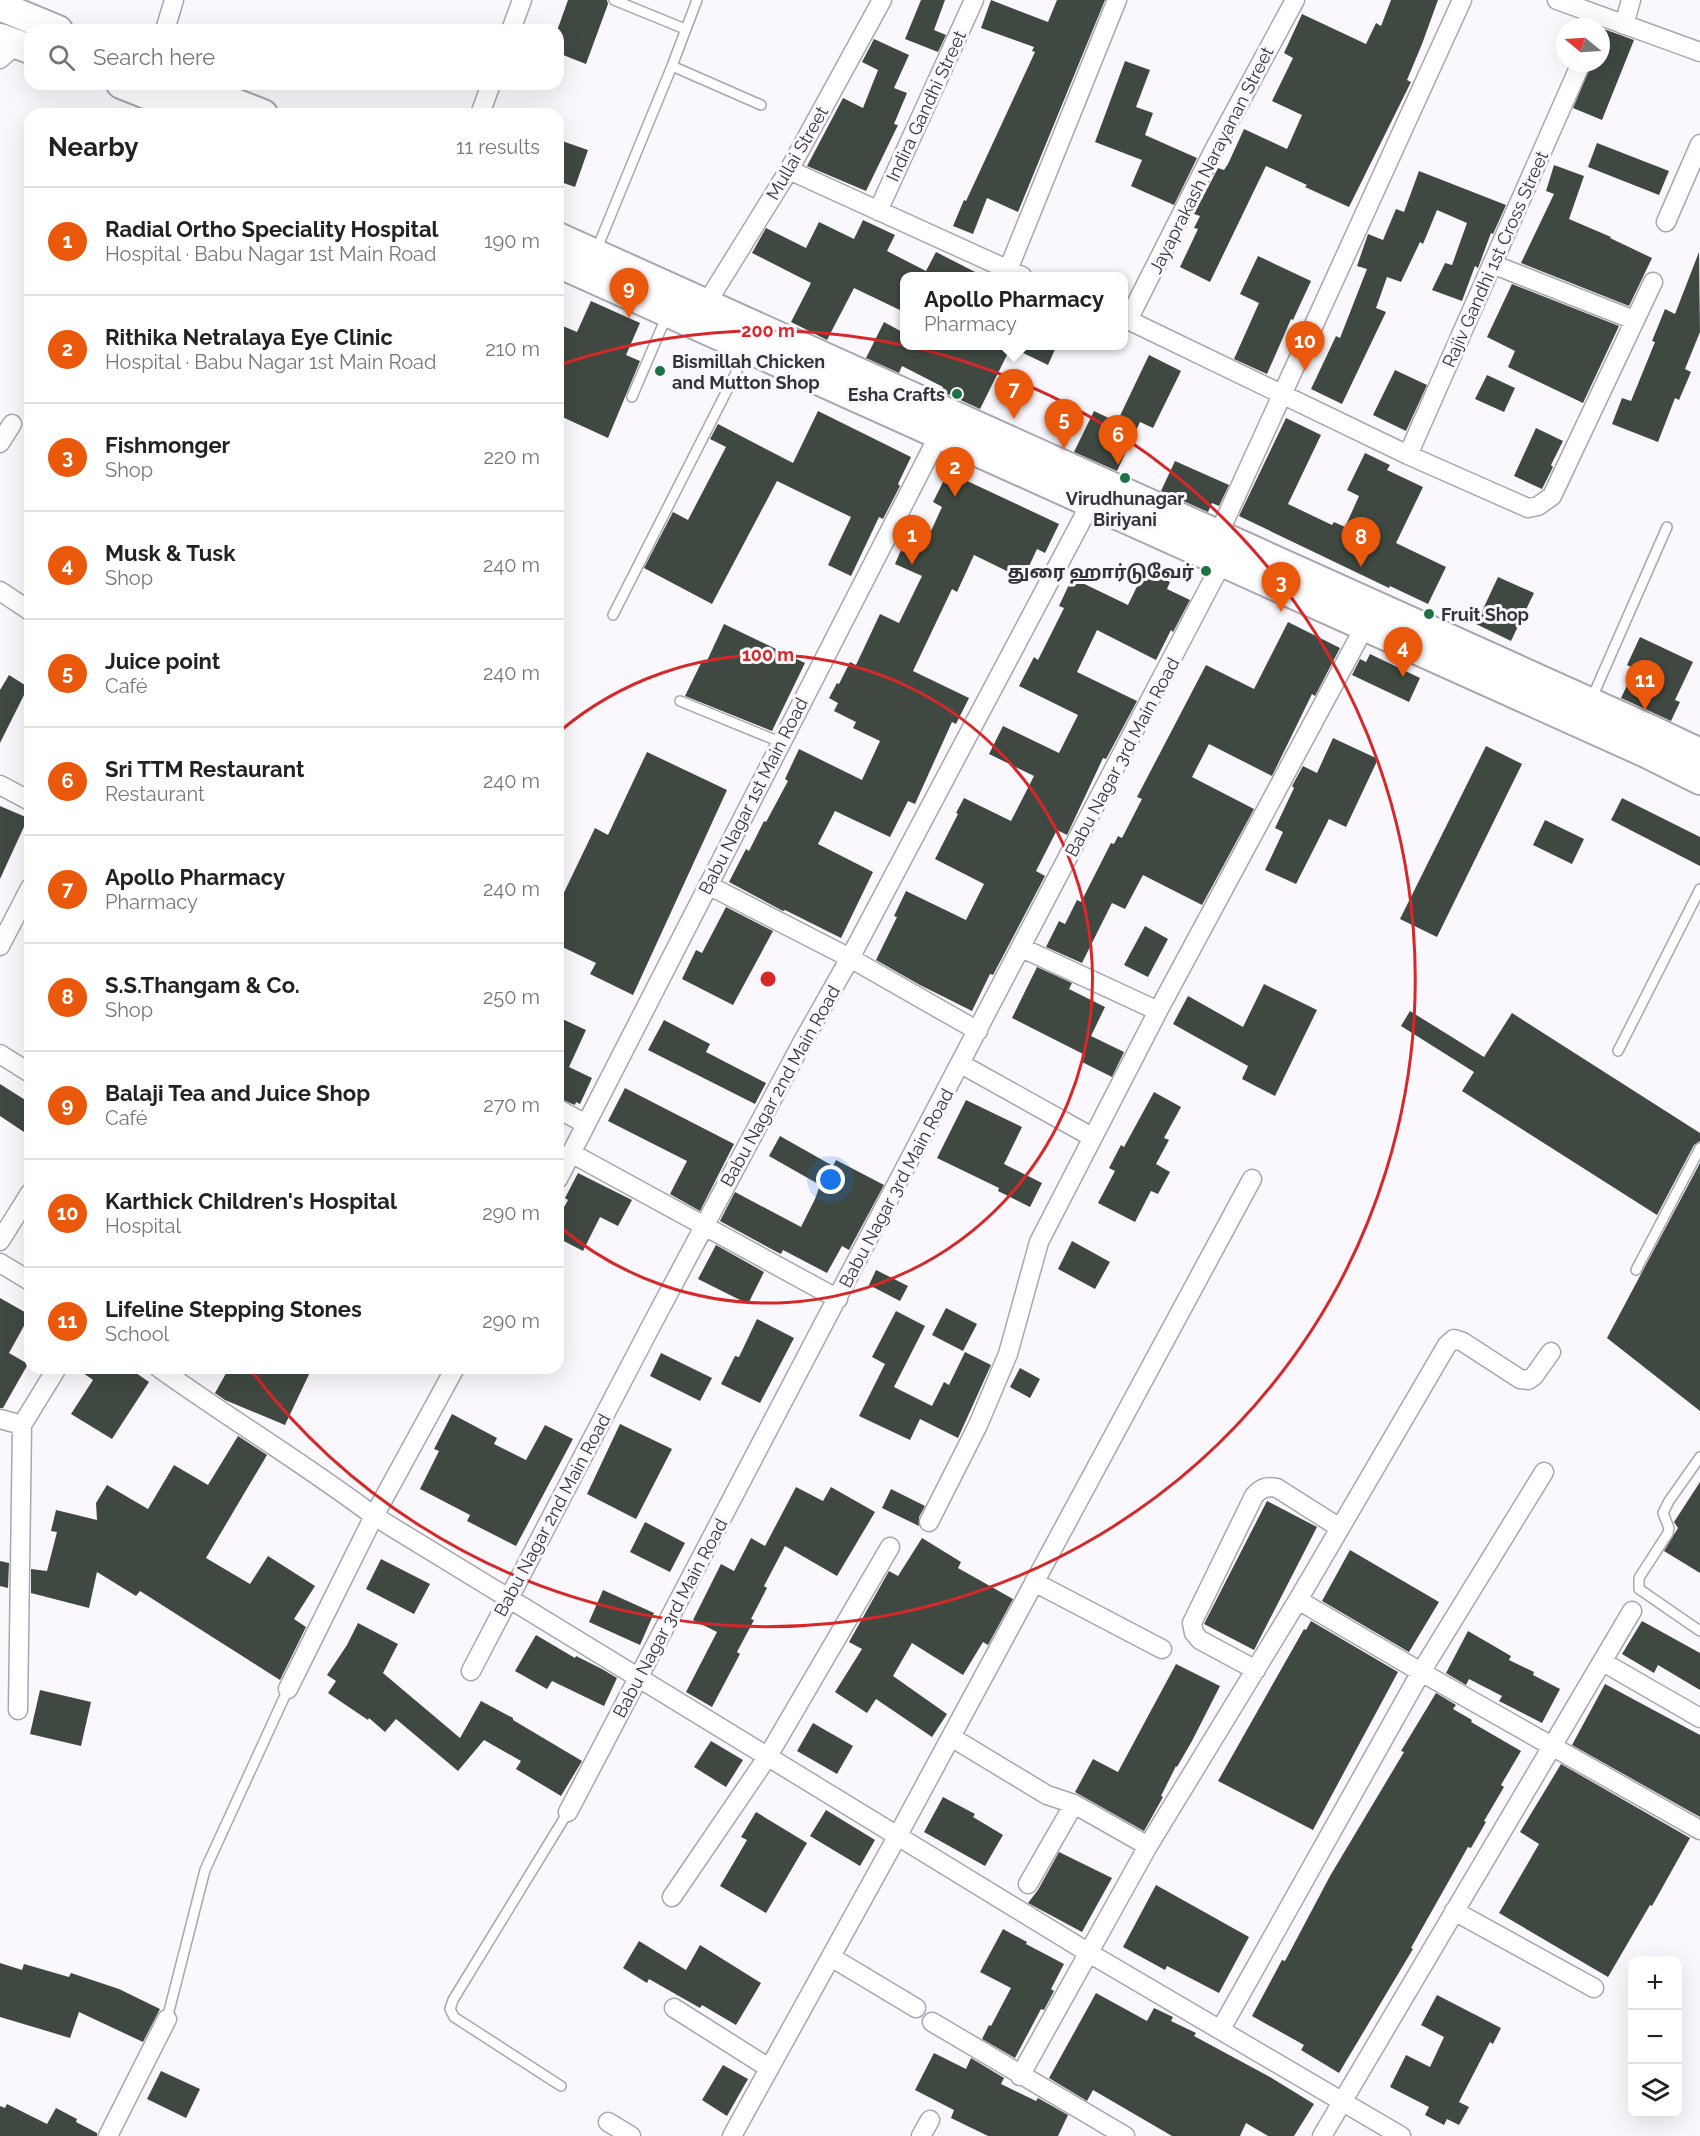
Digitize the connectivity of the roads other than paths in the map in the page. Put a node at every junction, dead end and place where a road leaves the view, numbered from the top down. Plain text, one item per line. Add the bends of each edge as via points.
1 (174, 0) edge
2 (522, 0) edge
3 (614, 0) edge
4 (697, 0) edge
5 (882, 0) edge
6 (974, 0) edge
7 (1117, 0) edge
8 (1295, 0) edge
9 (1462, 0) edge
10 (1557, 0) edge
11 (1631, 0) edge
12 (0, 6) edge
13 (1591, 18) edge
14 (1610, 23) edge
15 (44, 24) edge
16 (167, 24) edge
17 (513, 24) edge
18 (1624, 25) junction
19 (686, 29) junction
20 (1700, 52) edge
21 (672, 66) junction
22 (1577, 72) edge
23 (144, 90) edge
24 (201, 90) edge
25 (489, 90) edge
26 (761, 105) dead end
27 (184, 108) edge
28 (247, 108) edge
29 (482, 108) edge
30 (1700, 144) edge
31 (789, 170) junction
32 (878, 211) junction
33 (1666, 222) dead end
34 (564, 242) edge
35 (564, 263) edge
36 (590, 264) junction
37 (1492, 264) junction
38 (1013, 272) edge
39 (1015, 272) edge
40 (1653, 282) dead end
41 (706, 304) junction
42 (668, 313) junction
43 (1128, 315) edge
44 (1128, 320) edge
45 (1634, 320) junction
46 (748, 349) junction
47 (1283, 393) junction
48 (632, 397) dead end
49 (12, 424) dead end
50 (944, 424) junction
51 (0, 443) edge
52 (1408, 455) junction
53 (1088, 501) junction
54 (1667, 527) dead end
55 (1225, 545) junction
56 (0, 591) edge
57 (24, 607) edge
58 (613, 615) dead end
59 (1365, 627) junction
60 (680, 701) dead end
61 (1590, 702) junction
62 (780, 742) junction
63 (1651, 742) junction
64 (1700, 753) edge
65 (1700, 780) edge
66 (0, 785) edge
67 (24, 798) edge
68 (708, 885) junction
69 (1700, 889) edge
70 (24, 900) edge
71 (0, 946) edge
72 (1022, 948) junction
73 (850, 958) junction
74 (1158, 1011) junction
75 (978, 1031) junction
76 (1618, 1051) dead end
77 (0, 1054) edge
78 (961, 1064) junction
79 (24, 1069) edge
80 (564, 1112) edge
81 (586, 1124) junction
82 (1092, 1137) junction
83 (1700, 1148) edge
84 (571, 1153) junction
85 (564, 1167) edge
86 (1252, 1179) dead end
87 (24, 1203) edge
88 (705, 1225) junction
89 (0, 1241) edge
90 (0, 1263) edge
91 (1636, 1270) dead end
92 (24, 1277) edge
93 (838, 1299) junction
94 (1551, 1352) dead end
95 (53, 1374) edge
96 (167, 1374) edge
97 (452, 1374) edge
98 (0, 1419) edge
99 (22, 1425) junction
100 (1700, 1457) edge
101 (1544, 1472) dead end
102 (374, 1516) junction
103 (929, 1522) dead end
104 (1340, 1528) junction
105 (890, 1547) dead end
106 (1034, 1582) junction
107 (508, 1598) junction
108 (1298, 1600) junction
109 (1632, 1611) dead end
110 (1700, 1631) edge
111 (1162, 1649) dead end
112 (1603, 1662) junction
113 (1256, 1670) junction
114 (471, 1671) dead end
115 (1421, 1672) junction
116 (639, 1678) junction
117 (288, 1689) joint
118 (18, 1710) dead end
119 (1700, 1718) edge
120 (951, 1737) junction
121 (1552, 1745) junction
122 (768, 1756) junction
123 (1074, 1804) junction
124 (568, 1812) joint
125 (1700, 1830) edge
126 (898, 1835) junction
127 (1148, 1846) junction
128 (1028, 1884) dead end
129 (672, 1897) dead end
130 (1454, 1911) junction
131 (1089, 1953) junction
132 (831, 1957) junction
133 (1593, 1988) dead end
134 (674, 2008) dead end
135 (916, 2008) dead end
136 (167, 2019) joint
137 (932, 2022) dead end
138 (1221, 2030) junction
139 (770, 2068) junction
140 (1020, 2076) junction
141 (561, 2086) dead end
142 (1342, 2101) junction
143 (930, 2120) dead end
144 (608, 2122) dead end
145 (108, 2136) edge
146 (631, 2136) edge
147 (732, 2136) edge
148 (921, 2136) edge
149 (1125, 2136) edge
150 (1322, 2136) edge
151 (1401, 2136) edge

1 - 16 street
2 - 17 street
3 - 19 lane
4 - 19 lane
5 - 31 street, Mullai Street
6 - 32 street, Indira Gandhi Street
7 - 39 street
8 - 43 street, Jayaprakash Narayanan Street
9 - 47 street, Babu Nagar 3rd Main Road
10 - 13 street
11 - 18 street
12 - 15 main road
14 - 18 street
18 - 20 street
19 - 21 lane
21 - 26 lane
21 - 36 lane
22 - 37 street, Rajiv Gandhi 1st Cross Street
23 - 27 main road
24 - 28 main road
25 - 29 street
30 - 33 street
31 - 32 street
31 - 41 street, Mullai Street
32 - 38 street
34 - 36 main road
35 - 36 main road
36 - 41 main road
36 - 42 main road
37 - 45 street
37 - 52 street, Rajiv Gandhi 1st Cross Street
40 - 45 street
41 - 50 main road
42 - 46 main road
42 - 48 lane
44 - 47 street
45 - 52 street via 1552,496 1538,506 1528,508
46 - 50 main road
46 - 58 lane
47 - 52 street
47 - 55 street, Babu Nagar 3rd Main Road
49 - 51 street
50 - 53 main road
50 - 55 main road
50 - 62 street, Babu Nagar 1st Main Road
53 - 55 main road
53 - 73 street, Babu Nagar 2nd Main Road
54 - 61 lane
55 - 59 main road
55 - 61 main road
55 - 72 street, Babu Nagar 3rd Main Road
56 - 57 street
59 - 63 main road
59 - 74 street
60 - 62 lane
61 - 63 main road
62 - 68 street, Babu Nagar 1st Main Road
63 - 64 main road
63 - 65 main road
66 - 67 street
68 - 73 street
68 - 81 street, Babu Nagar 1st Main Road
69 - 76 lane
70 - 71 street
72 - 74 street
72 - 75 street, Babu Nagar 3rd Main Road
73 - 75 street
73 - 88 street, Babu Nagar 2nd Main Road
74 - 82 street
75 - 78 street, Babu Nagar 3rd Main Road
77 - 79 street
78 - 82 street
78 - 93 street, Babu Nagar 3rd Main Road
80 - 81 street
81 - 84 street, Babu Nagar 1st Main Road
82 - 103 street via 1039,1242 1008,1354 978,1425
83 - 91 lane
84 - 85 street, Babu Nagar 1st Main Road
84 - 88 street
86 - 106 street
87 - 89 street
88 - 93 street
88 - 107 street, Babu Nagar 2nd Main Road
90 - 92 street
93 - 116 street, Babu Nagar 3rd Main Road
94 - 104 street via 1534,1376 1520,1379 1454,1339
95 - 99 street
96 - 102 street
97 - 102 street
98 - 99 street
99 - 118 street
100 - 110 lane via 1669,1501 1664,1513 1668,1533 1638,1585
101 - 115 street
102 - 107 street
102 - 117 street
104 - 108 street
104 - 113 street via 1277,1488 1259,1489 1254,1496 1192,1623 1200,1640
105 - 122 street
106 - 111 street
106 - 120 street
107 - 114 street, Babu Nagar 2nd Main Road
107 - 116 street
108 - 113 street
108 - 115 street
109 - 112 street
112 - 119 street
112 - 121 street
113 - 127 street
115 - 121 street
115 - 138 street
116 - 122 street
116 - 124 street, Babu Nagar 3rd Main Road
117 - 136 lane via 206,1870
120 - 123 street via 1047,1795
120 - 126 street
121 - 125 street
121 - 130 street
122 - 126 street
122 - 129 street
123 - 127 street
123 - 128 street
124 - 141 lane via 450,2009 453,2017
126 - 131 street
126 - 132 street
127 - 131 street
130 - 133 street
130 - 142 street
131 - 138 street
131 - 140 street
132 - 135 street
132 - 139 street
134 - 139 street
136 - 145 street
137 - 140 street
138 - 142 street
139 - 147 street
140 - 149 street
142 - 150 street
142 - 151 street
143 - 148 street
144 - 146 street

